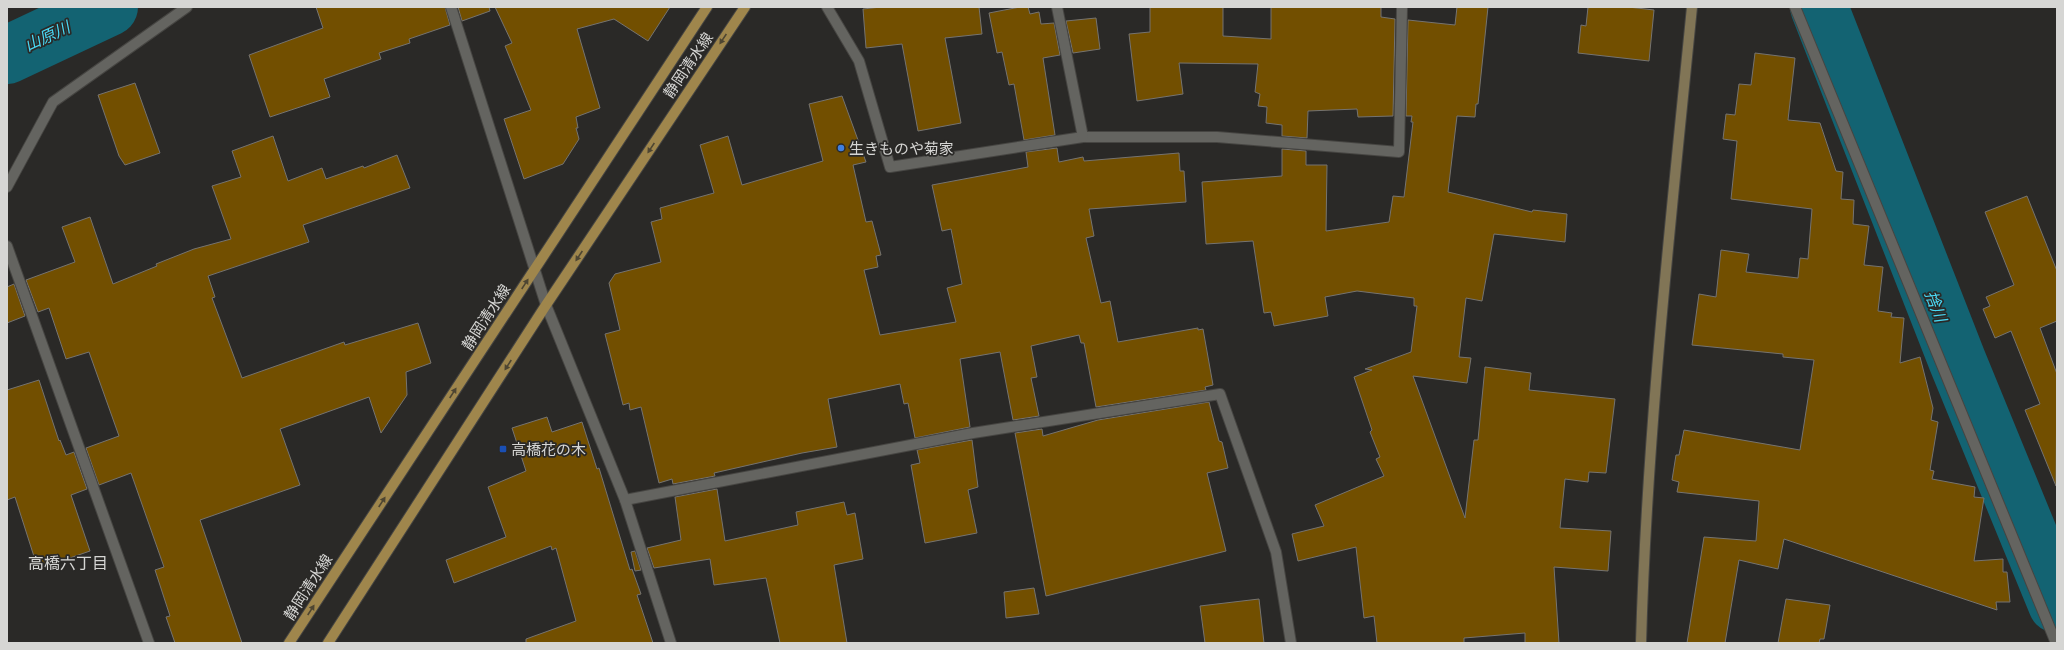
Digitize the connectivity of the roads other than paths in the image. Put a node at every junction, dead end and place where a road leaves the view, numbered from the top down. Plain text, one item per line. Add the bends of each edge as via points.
1 (187, 7) edge
2 (451, 7) edge
3 (707, 7) edge
4 (745, 7) edge
5 (827, 7) edge
6 (1057, 7) edge
7 (1402, 7) edge
8 (1692, 7) edge
9 (1795, 7) edge
10 (1083, 137) junction
11 (7, 187) edge
12 (7, 246) edge
13 (535, 269) junction
14 (546, 305) junction
15 (625, 500) junction
16 (149, 643) edge
17 (289, 643) edge
18 (328, 643) edge
19 (672, 643) edge
20 (1291, 643) edge
21 (1641, 643) edge
22 (2056, 643) edge

1 - 11 street via 52,102
2 - 13 street
3 - 13 main road, 静岡清水線
4 -> 14 main road, 静岡清水線
5 - 10 street via 859,61 890,168
6 - 10 street
7 - 10 street via 1399,152 1217,137
8 - 21 street via 1656,368 1644,542
9 - 22 street
12 - 16 street
13 - 14 street
17 -> 13 main road, 静岡清水線
14 - 15 street
14 -> 18 main road, 静岡清水線
15 - 19 street
15 - 20 street via 973,433 1220,394 1276,552

